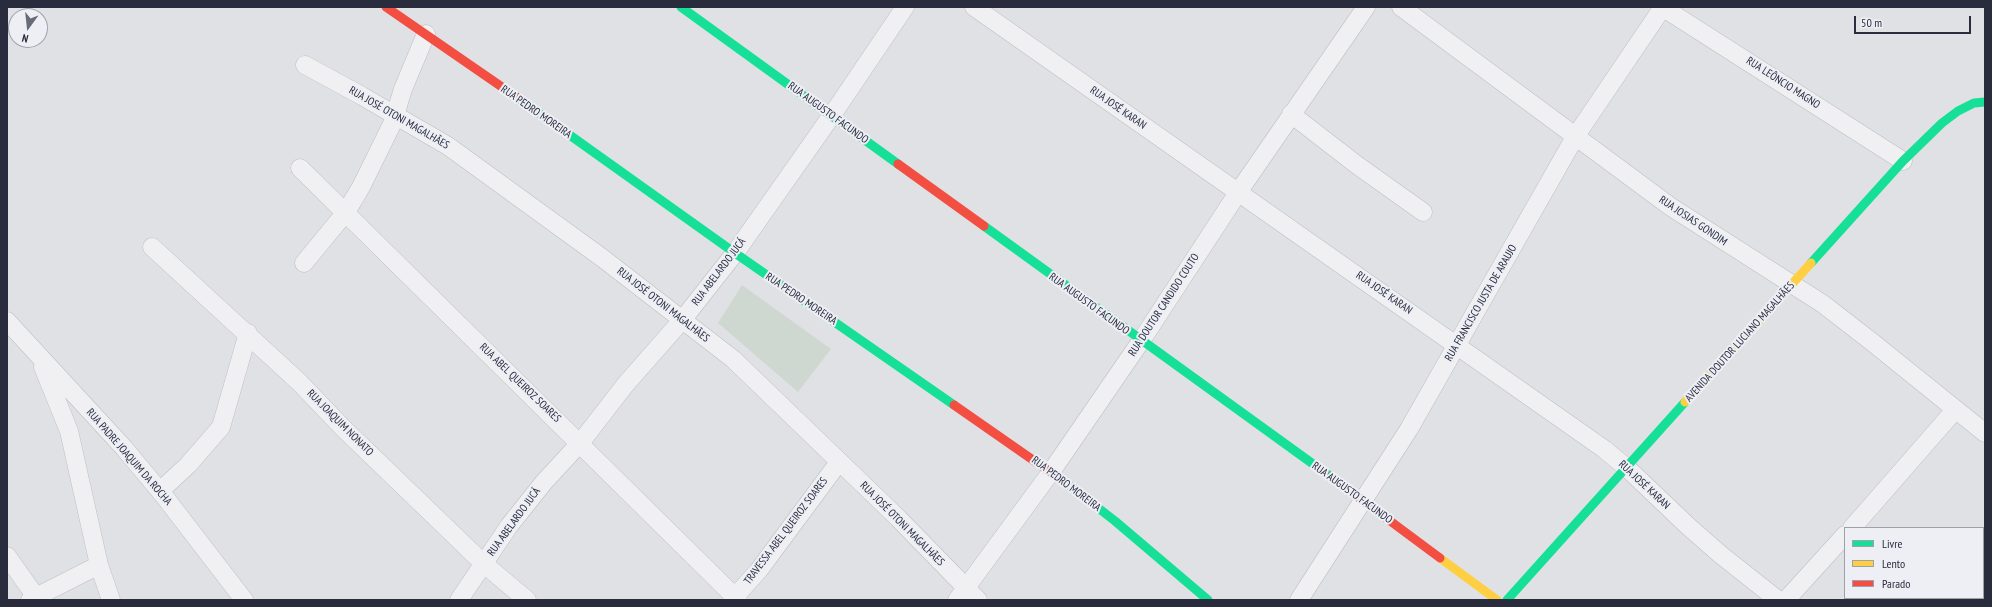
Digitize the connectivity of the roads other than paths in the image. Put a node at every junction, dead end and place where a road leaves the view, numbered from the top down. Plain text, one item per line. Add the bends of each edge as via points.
1 (386, 7) edge
2 (681, 7) edge
3 (905, 7) edge
4 (974, 7) edge
5 (1366, 7) edge
6 (1401, 7) edge
7 (1663, 7) edge
8 (426, 34) junction
9 (305, 65) dead end
10 (1985, 102) edge
11 (1291, 114) junction
12 (395, 116) junction
13 (832, 116) junction
14 (1575, 137) junction
15 (1903, 160) junction
16 (300, 168) dead end
17 (1239, 191) junction
18 (346, 212) junction
19 (1423, 212) dead end
20 (152, 247) dead end
21 (735, 253) junction
22 (304, 263) dead end
23 (1792, 284) junction
24 (683, 319) junction
25 (7, 321) edge
26 (248, 333) junction
27 (1141, 341) junction
28 (1457, 345) junction
29 (38, 356) junction
30 (1955, 410) junction
31 (1985, 434) edge
32 (580, 442) junction
33 (839, 462) junction
34 (1627, 468) junction
35 (1051, 472) junction
36 (160, 491) junction
37 (1364, 501) junction
38 (1853, 527) edge
39 (1844, 536) edge
40 (7, 556) edge
41 (484, 564) junction
42 (98, 565) junction
43 (967, 596) edge
44 (33, 599) edge
45 (735, 599) edge
46 (111, 600) edge
47 (244, 600) edge
48 (459, 600) edge
49 (527, 600) edge
50 (1208, 600) edge
51 (1299, 600) edge
52 (1497, 600) edge
53 (1507, 600) edge
54 (1778, 600) edge
55 (1786, 600) edge

1 - 8 street, RUA PEDRO MOREIRA
2 - 13 street, RUA AUGUSTO FACUNDO
3 - 13 street, RUA ABELARDO JUCÁ
4 - 17 street, RUA JOSÉ KARAN
5 - 11 street, RUA DOUTOR CANDIDO COUTO
6 - 14 street, RUA JOSIAS GONDIM
7 - 14 street, RUA FRANCISCO JUSTA DE ARAUJO
7 - 15 street, RUA LEÔNCIO MAGNO
8 - 12 street via 405,83
8 - 21 street, RUA PEDRO MOREIRA
9 - 12 street, RUA JOSÉ OTONI MAGALHÃES
10 - 15 street, AVENIDA DOUTOR LUCIANO MAGALHÃES via 1974,103 1958,111 1937,127
11 - 17 street, RUA DOUTOR CANDIDO COUTO
11 - 19 street
12 - 18 street
12 - 24 street, RUA JOSÉ OTONI MAGALHÃES via 448,146 496,179
13 - 21 street, RUA ABELARDO JUCÁ
13 - 27 street, RUA AUGUSTO FACUNDO
14 - 23 street, RUA JOSIAS GONDIM via 1671,208
14 - 28 street, RUA FRANCISCO JUSTA DE ARAUJO
15 - 23 street, AVENIDA DOUTOR LUCIANO MAGALHÃES
16 - 18 street, RUA ABEL QUEIROZ SOARES
17 - 27 street, RUA DOUTOR CANDIDO COUTO
17 - 28 street, RUA JOSÉ KARAN
18 - 22 street
18 - 32 street, RUA ABEL QUEIROZ SOARES
20 - 26 street, RUA JOAQUIM NONATO
21 - 24 street, RUA ABELARDO JUCÁ
21 - 35 street, RUA PEDRO MOREIRA
23 - 30 street, RUA JOSIAS GONDIM via 1872,342
23 - 34 street, AVENIDA DOUTOR LUCIANO MAGALHÃES
24 - 32 street, RUA ABELARDO JUCÁ via 625,385
24 - 33 street, RUA JOSÉ OTONI MAGALHÃES via 733,359
25 - 29 street, RUA PADRE JOAQUIM DA ROCHA
26 - 36 street via 221,427 188,465
26 - 41 street, RUA JOAQUIM NONATO
27 - 35 street, RUA DOUTOR CANDIDO COUTO
27 - 37 street, RUA AUGUSTO FACUNDO
28 - 34 street, RUA JOSÉ KARAN
28 - 37 street, RUA FRANCISCO JUSTA DE ARAUJO
29 - 36 street, RUA PADRE JOAQUIM DA ROCHA via 124,448
29 - 42 street via 69,431
30 - 31 street, RUA JOSIAS GONDIM
30 - 38 street
32 - 41 street, RUA ABELARDO JUCÁ via 509,526
32 - 45 street, RUA ABEL QUEIROZ SOARES
33 - 43 street, RUA JOSÉ OTONI MAGALHÃES via 898,518
33 - 45 street, TRAVESSA ABEL QUEIROZ SOARES
34 - 53 street, AVENIDA DOUTOR LUCIANO MAGALHÃES
34 - 54 street, RUA JOSÉ KARAN via 1689,527
35 - 43 street, RUA DOUTOR CANDIDO COUTO
35 - 50 street, RUA PEDRO MOREIRA via 1116,521
36 - 47 street, RUA PADRE JOAQUIM DA ROCHA
37 - 51 street, RUA FRANCISCO JUSTA DE ARAUJO
37 - 52 street, RUA AUGUSTO FACUNDO
39 - 55 street
40 - 44 street
41 - 48 street, RUA ABELARDO JUCÁ
41 - 49 street, RUA JOAQUIM NONATO
42 - 44 street
42 - 46 street

